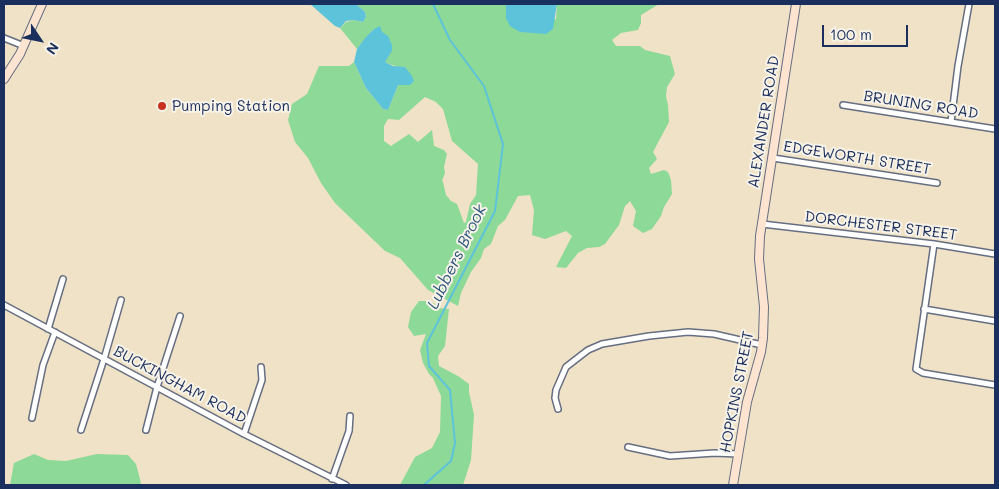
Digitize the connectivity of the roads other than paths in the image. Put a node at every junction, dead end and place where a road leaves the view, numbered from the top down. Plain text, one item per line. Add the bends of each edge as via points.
1 (42, 4) edge
2 (796, 4) edge
3 (969, 4) edge
4 (4, 38) edge
5 (24, 46) junction
6 (4, 79) edge
7 (843, 105) dead end
8 (951, 122) junction
9 (995, 129) edge
10 (773, 158) junction
11 (938, 183) dead end
12 (762, 224) junction
13 (760, 244) joint
14 (934, 244) junction
15 (995, 254) edge
16 (63, 279) dead end
17 (121, 300) dead end
18 (4, 305) edge
19 (924, 309) junction
20 (180, 316) dead end
21 (995, 320) edge
22 (48, 329) junction
23 (56, 332) junction
24 (762, 345) junction
25 (104, 359) junction
26 (261, 367) dead end
27 (995, 385) edge
28 (157, 387) junction
29 (558, 409) dead end
30 (350, 416) dead end
31 (32, 418) dead end
32 (81, 430) dead end
33 (146, 430) dead end
34 (244, 434) junction
35 (628, 447) dead end
36 (738, 454) junction
37 (332, 479) junction
38 (346, 485) edge
39 (733, 485) edge

1 - 5 street
2 - 10 street, ALEXANDER ROAD
3 - 8 street
4 - 5 street
5 - 6 street
7 - 8 street, BRUNING ROAD
8 - 9 street, BRUNING ROAD
10 - 11 street, EDGEWORTH STREET
10 - 12 street, ALEXANDER ROAD
12 - 13 street, ALEXANDER ROAD
12 - 14 street, DORCHESTER STREET
13 - 24 street, HOPKINS STREET via 764,315
14 - 15 street, DORCHESTER STREET
14 - 19 street
16 - 22 street
17 - 25 street
18 - 22 street, BUCKINGHAM ROAD
19 - 21 street
19 - 27 street via 917,370
20 - 28 street
22 - 23 street, BUCKINGHAM ROAD
23 - 25 street, BUCKINGHAM ROAD
23 - 31 street via 43,365
24 - 29 street via 714,334 688,332 602,344 588,350 566,368 556,390
24 - 36 street, HOPKINS STREET
25 - 28 street, BUCKINGHAM ROAD
25 - 32 street
26 - 34 street via 262,379
28 - 33 street
28 - 34 street, BUCKINGHAM ROAD
30 - 37 street via 349,430
34 - 37 street, BUCKINGHAM ROAD
35 - 36 street via 670,456
36 - 39 street, HOPKINS STREET
37 - 38 street, BUCKINGHAM ROAD

